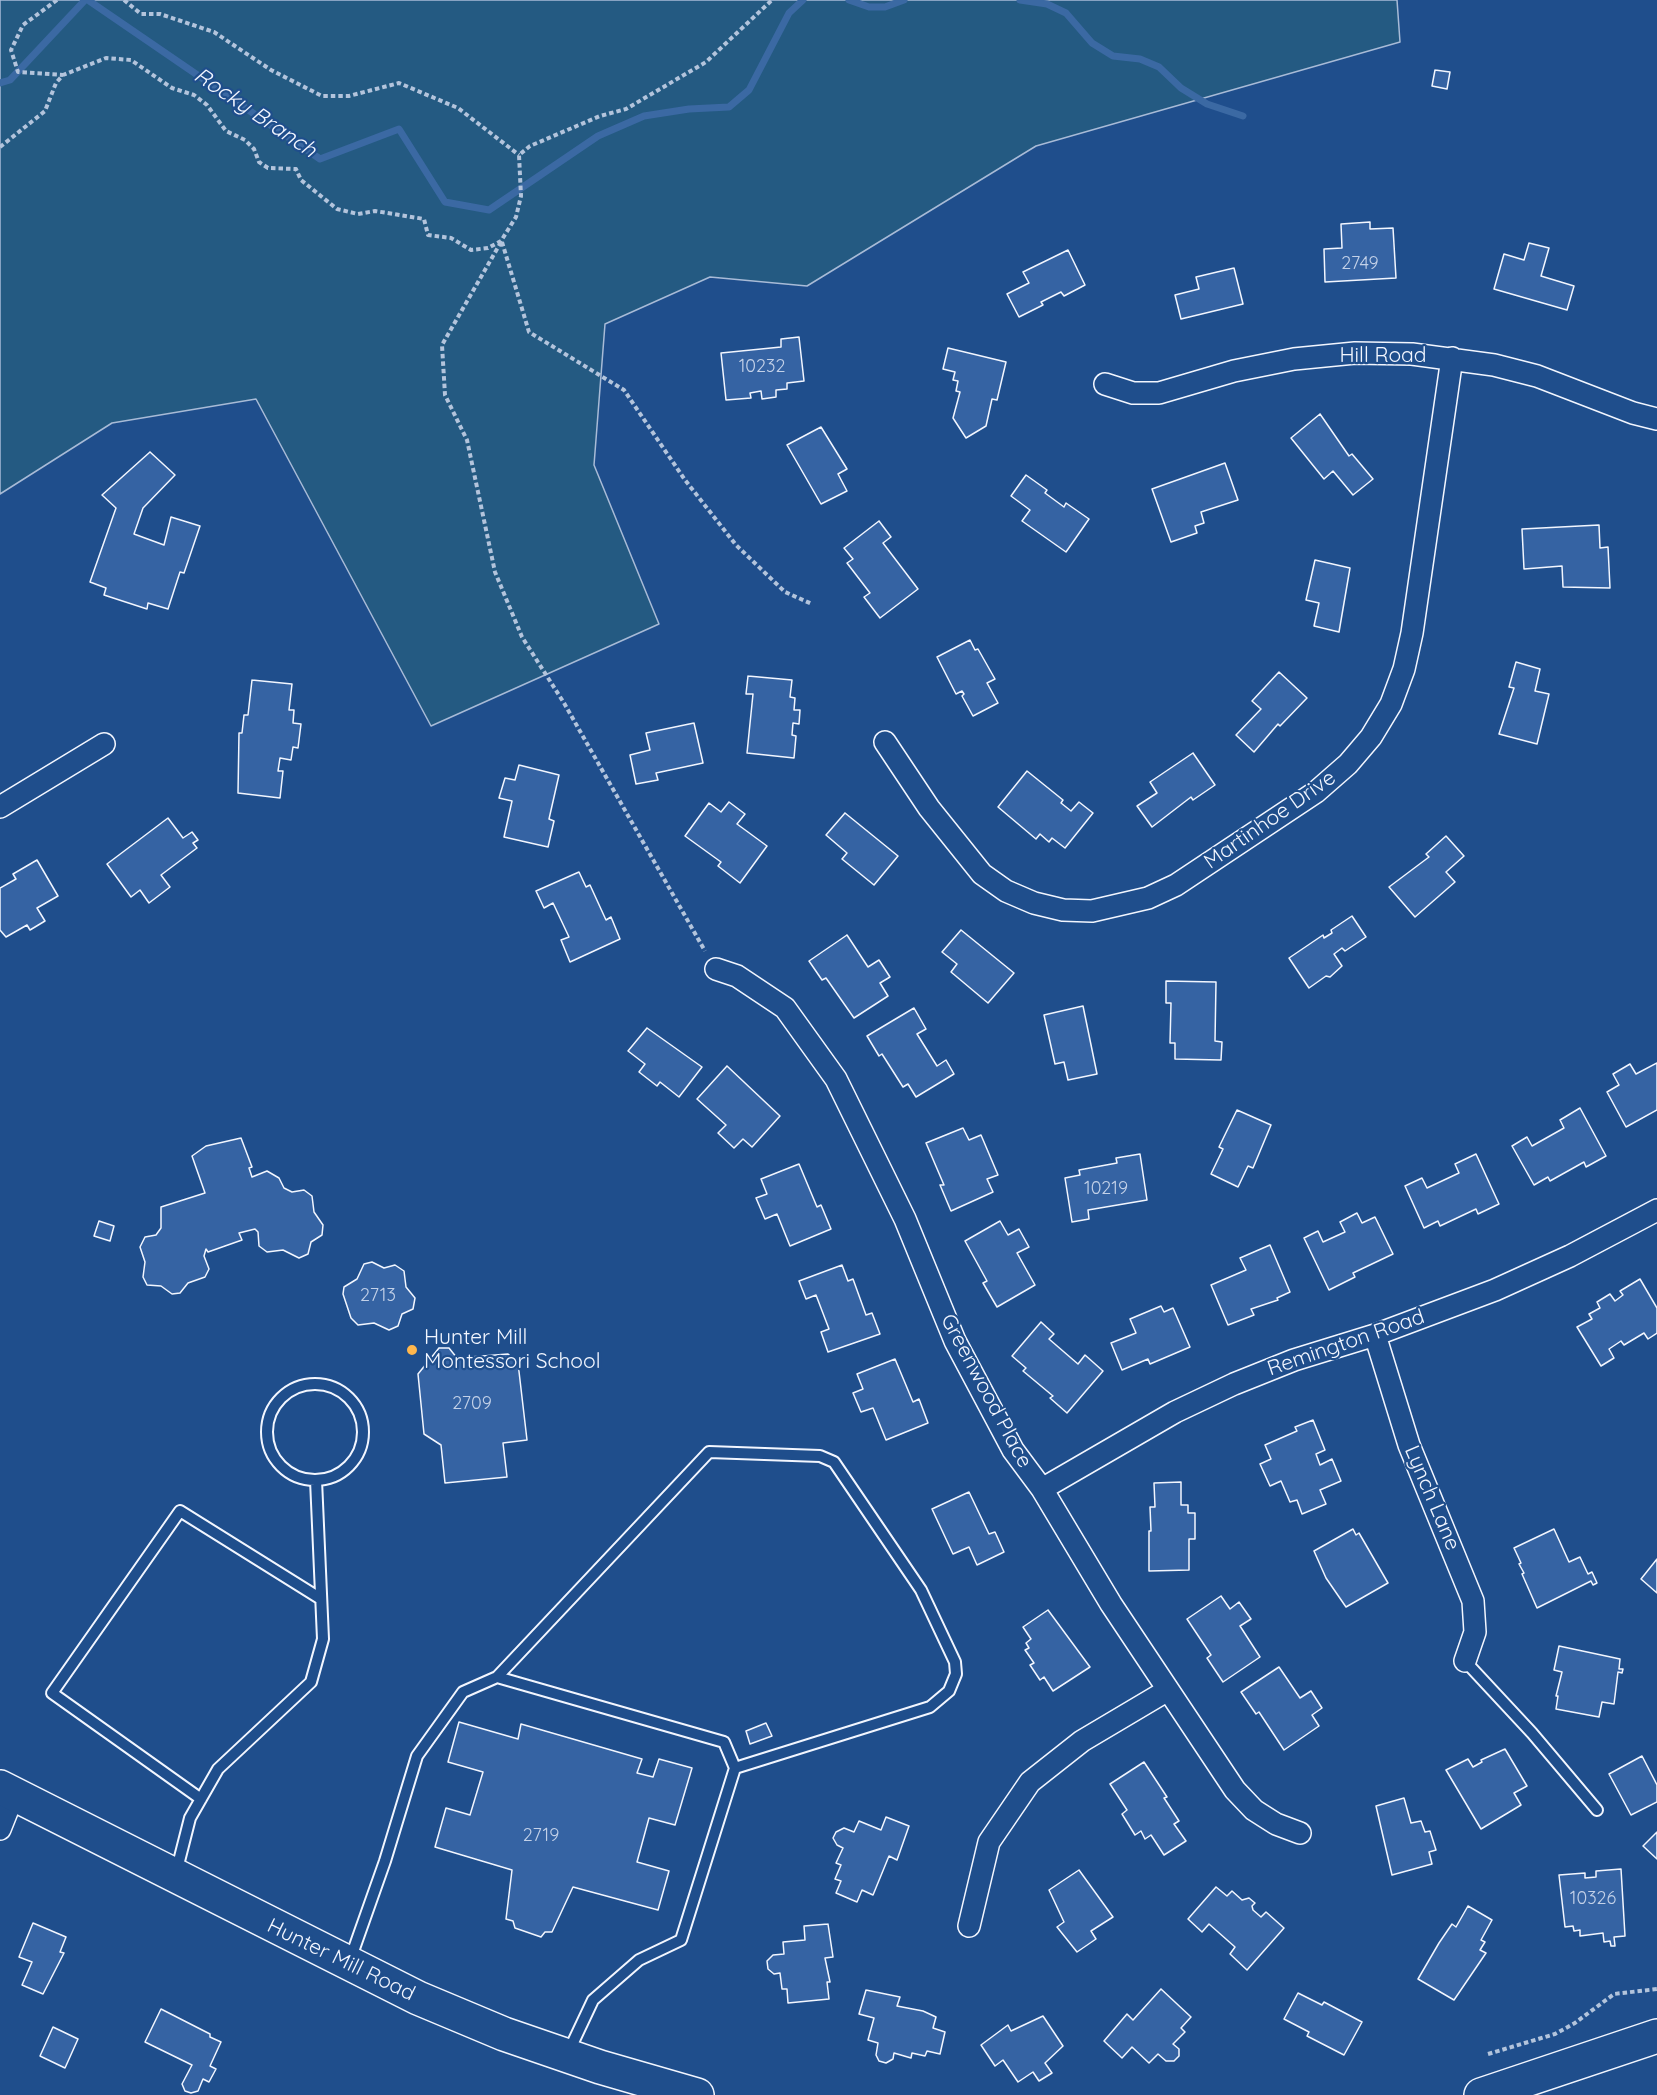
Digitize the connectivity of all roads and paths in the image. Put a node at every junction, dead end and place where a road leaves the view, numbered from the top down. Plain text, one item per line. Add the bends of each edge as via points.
1 (57, 0) edge
2 (124, 0) edge
3 (772, 0) edge
4 (63, 75) junction
5 (0, 147) edge
6 (519, 155) junction
7 (501, 241) junction
8 (1452, 358) junction
9 (1105, 384) dead end
10 (1657, 419) edge
11 (812, 604) dead end
12 (885, 742) dead end
13 (104, 744) dead end
14 (0, 807) edge
15 (716, 969) joint
16 (1657, 1210) edge
17 (1375, 1335) junction
18 (316, 1480) junction
19 (1042, 1489) junction
20 (321, 1599) junction
21 (1465, 1661) joint
22 (497, 1677) junction
23 (1168, 1690) junction
24 (735, 1768) junction
25 (7, 1790) edge
26 (201, 1799) junction
27 (1597, 1810) dead end
28 (0, 1829) edge
29 (1300, 1833) dead end
30 (175, 1876) junction
31 (969, 1926) dead end
32 (348, 1964) junction
33 (1657, 1989) edge
34 (1657, 2036) edge
35 (1488, 2054) dead end
36 (567, 2056) junction
37 (697, 2095) edge
38 (1481, 2095) edge

1 - 4 path via 23,25 11,50 18,72
2 - 6 path via 141,14 160,14 214,32 271,70 322,96 349,96 399,83 458,108
3 - 6 path via 706,62 626,109 530,146
4 - 5 path via 45,111
4 - 7 path via 106,58 130,60 172,88 194,95 207,105 226,131 254,149 259,162 268,168 296,169 301,180 337,209 424,219 428,235 451,238 471,250
6 - 7 path via 521,196 516,217
7 - 11 path via 529,332 624,390 685,480 736,545 785,592
7 - 15 path via 442,345 445,394 467,440 495,572 522,637
8 - 9 street, Hill Road via 1355,353 1294,359 1234,371 1159,393 1132,393
8 - 10 street, Hill Road via 1537,376
8 - 12 street, Martinhoe Drive via 1404,669 1391,704 1371,737 1348,765 1316,792 1176,885 1148,898 1092,911 1063,910 1016,895 982,874 929,808
13 - 14 street
15 - 19 street, Greenwood Place via 737,976 785,1008 836,1079 905,1220 955,1341 1013,1450
16 - 17 street, Remington Road via 1496,1290
17 - 19 street, Remington Road via 1234,1384 1175,1412
17 - 21 street, Lynch Lane via 1408,1445 1473,1601 1475,1632
18 - 18 lane via 331,1478 350,1464 362,1443 363,1427 350,1398 330,1386 306,1384 291,1389 270,1413 268,1444 274,1459 286,1471
18 - 20 lane
19 - 23 street, Greenwood Place
20 - 26 lane via 323,1639 311,1682 218,1769
20 - 26 lane via 180,1511 52,1693
21 - 27 lane via 1532,1732
22 - 24 lane via 724,1742
22 - 24 lane via 709,1452 820,1456 834,1462 921,1590 955,1662 956,1674 949,1691 930,1707
22 - 32 lane via 463,1692 417,1756
23 - 29 street, Greenwood Place via 1235,1790 1254,1810
23 - 31 street via 1082,1741 1030,1782 989,1842
24 - 36 lane via 681,1940 639,1960 592,2000
25 - 28 street
25 - 30 main road, Hunter Mill Road
26 - 30 lane via 190,1818
30 - 32 main road, Hunter Mill Road
32 - 36 main road, Hunter Mill Road via 418,1998
33 - 35 path via 1614,1994 1555,2034
34 - 38 main road
36 - 37 main road, Hunter Mill Road

